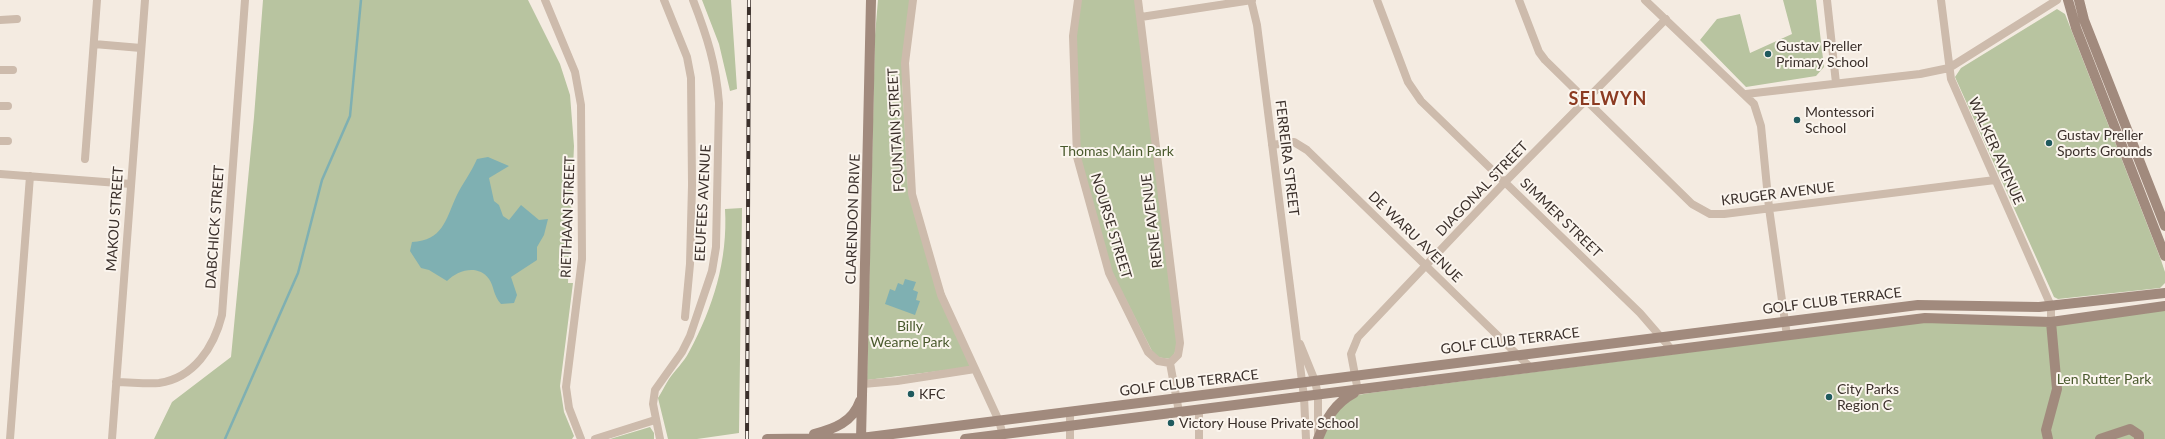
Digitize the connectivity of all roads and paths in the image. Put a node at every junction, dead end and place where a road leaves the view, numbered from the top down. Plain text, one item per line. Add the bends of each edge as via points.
1 (97, 0) edge
2 (145, 0) edge
3 (245, 0) edge
4 (545, 0) edge
5 (664, 0) edge
6 (692, 0) edge
7 (872, 0) edge
8 (875, 0) edge
9 (913, 0) edge
10 (1078, 0) edge
11 (1138, 0) edge
12 (1251, 0) edge
13 (1377, 0) edge
14 (1519, 0) edge
15 (1645, 0) edge
16 (1827, 0) edge
17 (1941, 0) edge
18 (2057, 0) edge
19 (2068, 0) edge
20 (2079, 0) edge
21 (1141, 17) junction
22 (1666, 19) junction
23 (0, 20) edge
24 (17, 20) dead end
25 (871, 20) junction
26 (94, 44) junction
27 (141, 48) junction
28 (1949, 68) junction
29 (0, 70) edge
30 (13, 70) dead end
31 (1836, 84) junction
32 (1746, 94) junction
33 (1586, 102) junction
34 (2121, 116) junction
35 (2112, 120) junction
36 (1272, 145) junction
37 (85, 159) dead end
38 (0, 174) edge
39 (30, 176) junction
40 (1995, 180) junction
41 (1505, 182) junction
42 (131, 184) junction
43 (1769, 208) junction
44 (2165, 225) edge
45 (2154, 228) junction
46 (2165, 256) edge
47 (1427, 266) junction
48 (2165, 293) edge
49 (2051, 306) junction
50 (2165, 306) edge
51 (685, 317) dead end
52 (1294, 320) junction
53 (1784, 320) junction
54 (2051, 322) junction
55 (1787, 336) junction
56 (1660, 337) junction
57 (1672, 350) junction
58 (1517, 354) junction
59 (1170, 362) junction
60 (1531, 368) junction
61 (975, 369) junction
62 (1355, 375) junction
63 (1315, 381) junction
64 (116, 382) junction
65 (1302, 383) junction
66 (863, 384) junction
67 (1358, 391) junction
68 (862, 395) junction
69 (1318, 395) junction
70 (1304, 397) junction
71 (1178, 398) junction
72 (1200, 409) junction
73 (1070, 411) junction
74 (1179, 412) junction
75 (656, 420) junction
76 (999, 421) junction
77 (1070, 426) junction
78 (1003, 435) junction
79 (805, 437) junction
80 (10, 439) edge
81 (112, 439) edge
82 (581, 439) edge
83 (595, 439) edge
84 (660, 439) edge
85 (767, 439) edge
86 (861, 439) edge
87 (965, 439) edge
88 (1070, 439) edge
89 (1199, 439) edge
90 (1306, 439) edge
91 (1318, 439) edge
92 (2048, 439) edge
93 (2100, 439) edge
94 (2139, 439) edge

1 - 26 street
2 - 27 street, MAKOU STREET
3 - 64 street, DABCHICK STREET via 222,315 218,330 192,370 183,375 158,383
4 - 82 street, RIETHAAN STREET via 575,72 581,105 582,259 566,387 572,422
5 - 51 street, EEUFEES AVENUE via 687,57 691,78 691,256
6 - 75 street, EEUFEES AVENUE via 713,54 718,82 716,247 712,271 695,324 682,352 655,390 653,404
7 - 25 street, CLARENDON DRIVE
8 - 25 street
9 - 61 street, FOUNTAIN STREET via 905,64 912,194 941,295
10 - 59 street, NOURSE STREET via 1073,36 1077,157 1113,281 1148,352 1158,361
11 - 21 street, RENE AVENUE
12 - 21 street
12 - 36 street, FERREIRA STREET via 1257,25
13 - 41 street, SIMMER STREET via 1415,94
14 - 33 street, KRUGER AVENUE via 1541,56
15 - 22 street
16 - 31 street
17 - 28 street, WALKER AVENUE
18 - 28 street
19 - 35 street via 2076,28
20 - 34 street via 2084,20
21 - 59 street, RENE AVENUE via 1180,343 1178,355
22 - 32 street
22 - 33 street, DIAGONAL STREET
23 - 24 street
25 - 66 street, CLARENDON DRIVE
26 - 27 street
26 - 37 street
27 - 42 street, MAKOU STREET
28 - 31 street
28 - 40 street, WALKER AVENUE via 1958,99
29 - 30 street
31 - 32 street
32 - 43 street via 1754,104 1759,118
33 - 41 street, DIAGONAL STREET
33 - 43 street, KRUGER AVENUE via 1698,209 1716,214
34 - 35 street
34 - 44 street
35 - 45 street
36 - 47 street, DE WARU AVENUE via 1294,142 1307,150
36 - 52 street, FERREIRA STREET
38 - 39 street
39 - 42 street
39 - 80 street
40 - 43 street, KRUGER AVENUE
40 - 49 street, WALKER AVENUE
41 - 47 street, DIAGONAL STREET
41 - 56 street, SIMMER STREET via 1640,313
42 - 64 street, MAKOU STREET
43 - 53 street
44 - 45 street
45 - 46 street
47 - 58 street, DE WARU AVENUE
47 - 62 street, DIAGONAL STREET via 1355,341 1351,354
48 - 49 street, GOLF CLUB TERRACE
49 - 53 street, GOLF CLUB TERRACE via 2026,308 1918,305
49 - 54 street
50 - 54 street, GOLF CLUB TERRACE
52 - 63 street, FERREIRA STREET
52 - 65 street, FERREIRA STREET
53 - 55 street
53 - 56 street, GOLF CLUB TERRACE
54 - 55 street, GOLF CLUB TERRACE via 1925,318
54 - 92 street via 2057,389 2046,430
55 - 57 street, GOLF CLUB TERRACE
56 - 57 street, SIMMER STREET
56 - 58 street, GOLF CLUB TERRACE
57 - 60 street, GOLF CLUB TERRACE
58 - 60 street, DE WARU AVENUE
58 - 62 street, GOLF CLUB TERRACE
59 - 71 street
60 - 67 street, GOLF CLUB TERRACE
61 - 66 street
61 - 76 street, FOUNTAIN STREET
62 - 63 street, GOLF CLUB TERRACE
62 - 67 street, DIAGONAL STREET
63 - 65 street, GOLF CLUB TERRACE
63 - 69 street, FERREIRA STREET
64 - 81 street, MAKOU STREET
65 - 70 street, FERREIRA STREET
65 - 71 street, GOLF CLUB TERRACE
66 - 68 street, CLARENDON DRIVE
67 - 69 street, GOLF CLUB TERRACE
67 - 91 street via 1334,409
68 - 79 street via 856,410 844,422 832,429
68 - 86 street, CLARENDON DRIVE
69 - 70 street, GOLF CLUB TERRACE
69 - 91 street, FERREIRA STREET
70 - 72 street, GOLF CLUB TERRACE
70 - 90 street, FERREIRA STREET
71 - 73 street, GOLF CLUB TERRACE
71 - 74 street
72 - 74 street, GOLF CLUB TERRACE
72 - 89 street
73 - 76 street, GOLF CLUB TERRACE
73 - 77 street
74 - 77 street, GOLF CLUB TERRACE
75 - 83 street
75 - 84 street, EEUFEES AVENUE
76 - 78 street, FOUNTAIN STREET
76 - 86 street, GOLF CLUB TERRACE
77 - 78 street, GOLF CLUB TERRACE
77 - 88 street
78 - 87 street, GOLF CLUB TERRACE
79 - 85 street
79 - 86 street, GOLF CLUB TERRACE
93 - 94 street via 2130,429

